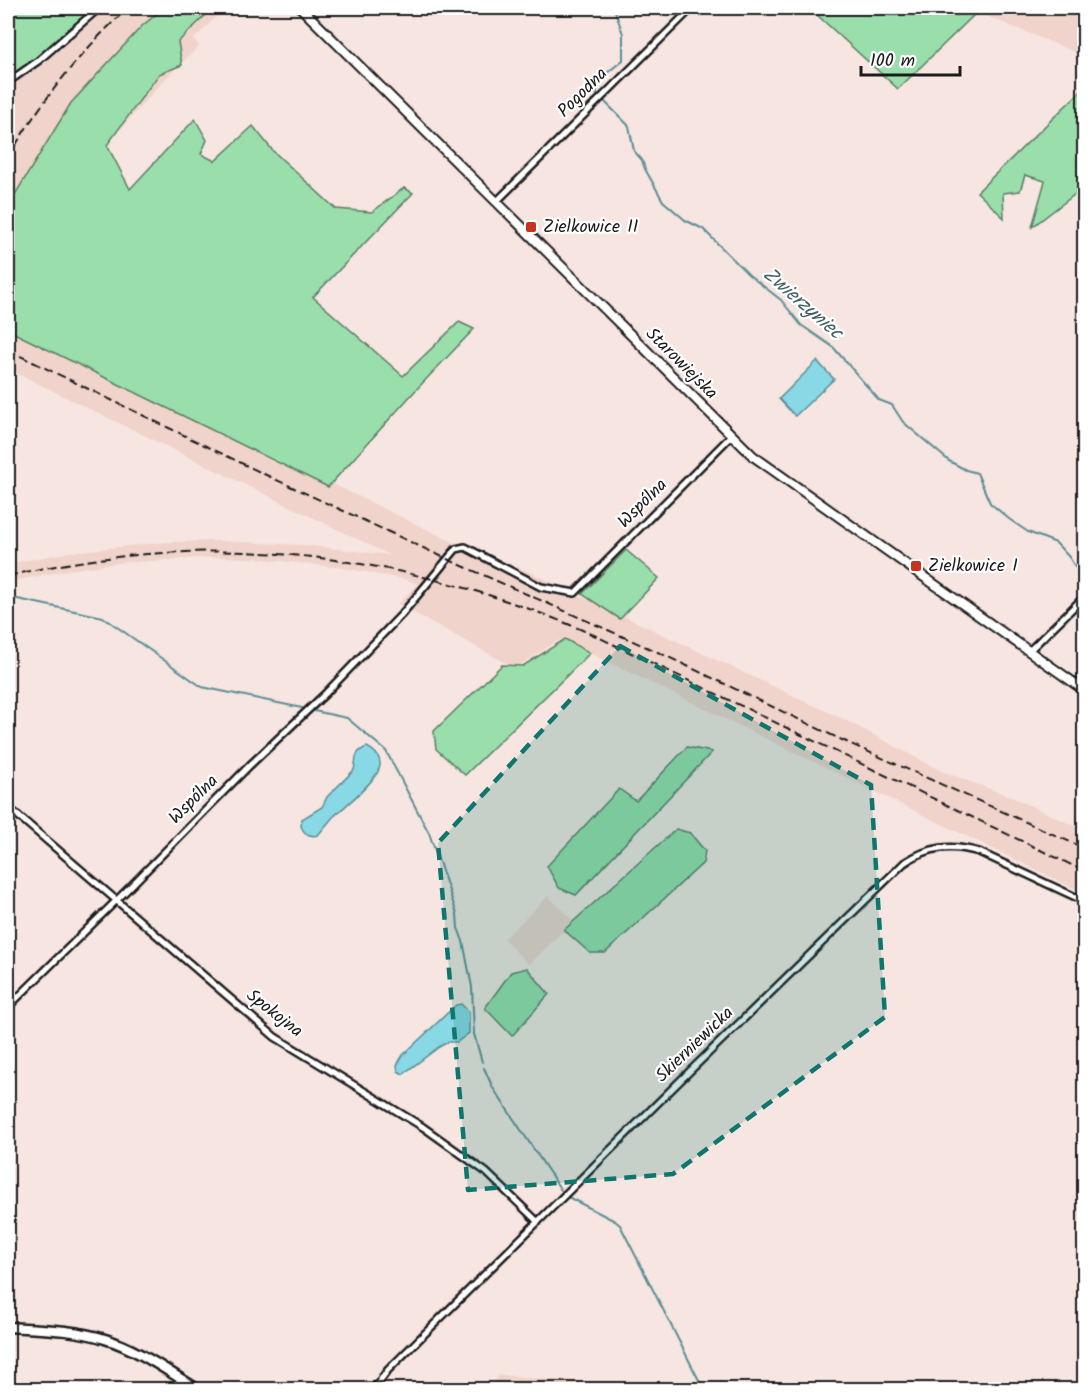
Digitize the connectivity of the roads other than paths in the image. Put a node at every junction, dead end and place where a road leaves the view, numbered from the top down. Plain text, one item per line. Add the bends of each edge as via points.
1 (99, 8) edge
2 (301, 8) edge
3 (692, 8) edge
4 (8, 82) edge
5 (497, 201) junction
6 (732, 436) junction
7 (1084, 597) edge
8 (1029, 651) junction
9 (1084, 690) edge
10 (8, 807) edge
11 (116, 901) junction
12 (1084, 901) edge
13 (8, 1006) edge
14 (538, 1222) junction
15 (8, 1327) edge
16 (199, 1389) edge
17 (373, 1389) edge

1 - 4 street
2 - 5 street, Starowiejska
3 - 5 street, Pogodna
5 - 6 street, Starowiejska
6 - 8 street, Starowiejska via 777,475
6 - 11 street, Wspólna via 575,593 541,586 459,547 402,614 325,694
7 - 8 street
8 - 9 street, Starowiejska
10 - 11 street, Spokojna
11 - 13 street, Wspólna
11 - 14 street, Spokojna via 275,1037 423,1127 486,1172
12 - 14 street, Skierniewicka via 979,852 934,848 917,854
14 - 17 street, Skierniewicka
15 - 16 main road via 105,1339

